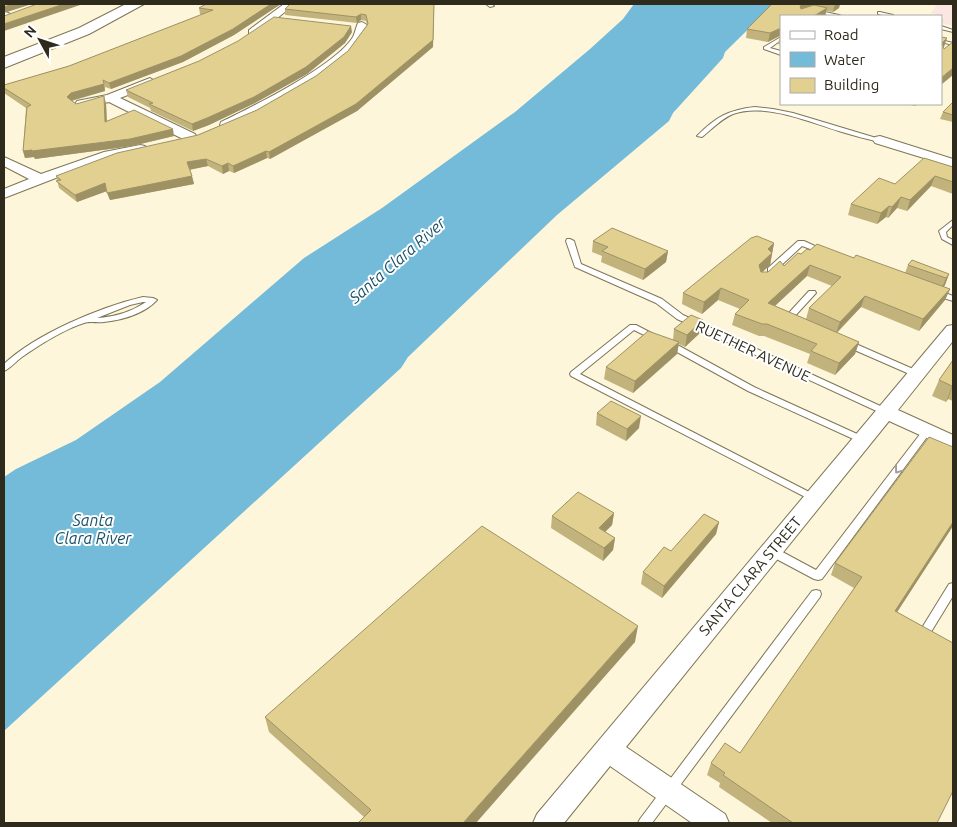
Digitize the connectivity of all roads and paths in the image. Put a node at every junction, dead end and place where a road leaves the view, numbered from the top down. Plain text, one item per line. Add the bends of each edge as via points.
1 (114, 4) edge
2 (137, 4) edge
3 (290, 4) edge
4 (880, 13) dead end
5 (803, 15) edge
6 (834, 15) edge
7 (887, 15) edge
8 (272, 18) junction
9 (289, 20) edge
10 (359, 27) dead end
11 (780, 39) edge
12 (241, 40) edge
13 (953, 44) edge
14 (947, 49) edge
15 (4, 53) edge
16 (780, 53) edge
17 (4, 63) edge
18 (161, 77) edge
19 (110, 98) junction
20 (77, 105) edge
21 (700, 136) dead end
22 (190, 137) junction
23 (880, 140) joint
24 (170, 143) edge
25 (154, 146) edge
26 (4, 161) edge
27 (953, 163) edge
28 (4, 178) edge
29 (41, 180) junction
30 (22, 188) junction
31 (4, 194) edge
32 (953, 222) edge
33 (570, 241) dead end
34 (953, 243) edge
35 (829, 254) edge
36 (768, 274) edge
37 (926, 288) edge
38 (812, 294) dead end
39 (953, 299) edge
40 (86, 320) junction
41 (798, 322) edge
42 (953, 330) edge
43 (842, 341) edge
44 (4, 368) edge
45 (917, 374) junction
46 (886, 412) junction
47 (927, 431) junction
48 (863, 440) junction
49 (953, 443) edge
50 (814, 498) junction
51 (771, 551) junction
52 (953, 587) edge
53 (816, 594) dead end
54 (938, 642) edge
55 (607, 748) junction
56 (668, 790) junction
57 (547, 823) edge
58 (644, 823) edge
59 (715, 823) edge

1 - 15 main road
2 - 17 main road via 84,31
3 - 8 street
4 - 7 lane
5 - 6 lane via 811,10
8 - 9 street
8 - 12 street
10 - 22 street via 346,52 310,79 244,116
11 - 16 lane via 766,48
13 - 14 lane
18 - 19 street
19 - 20 street
19 - 22 street
21 - 23 lane via 722,117 737,111 758,109
22 - 24 street
23 - 27 street
25 - 29 street via 109,155
26 - 29 street
28 - 30 street
29 - 30 street
30 - 31 street
32 - 34 lane via 942,231 944,238
33 - 46 lane, RUETHER AVENUE via 578,265 659,301 680,317
35 - 36 lane via 801,243
37 - 39 lane
38 - 41 lane via 789,318
40 - 40 lane via 120,306 148,298 153,300 146,307 128,314
40 - 44 lane via 22,352
42 - 45 street, SANTA CLARA STREET
43 - 45 lane
45 - 46 street, SANTA CLARA STREET
46 - 47 street, RUETHER AVENUE
46 - 48 street, SANTA CLARA STREET
47 - 49 street, RUETHER AVENUE
47 -> 51 lane via 818,576
48 - 50 street, SANTA CLARA STREET
48 - 50 lane via 751,388 632,327 574,374
50 - 51 street, SANTA CLARA STREET
51 - 55 street, SANTA CLARA STREET
52 - 54 lane via 924,634
53 - 56 lane
55 - 56 street
55 - 57 street, SANTA CLARA STREET
56 - 58 lane
56 - 59 street

